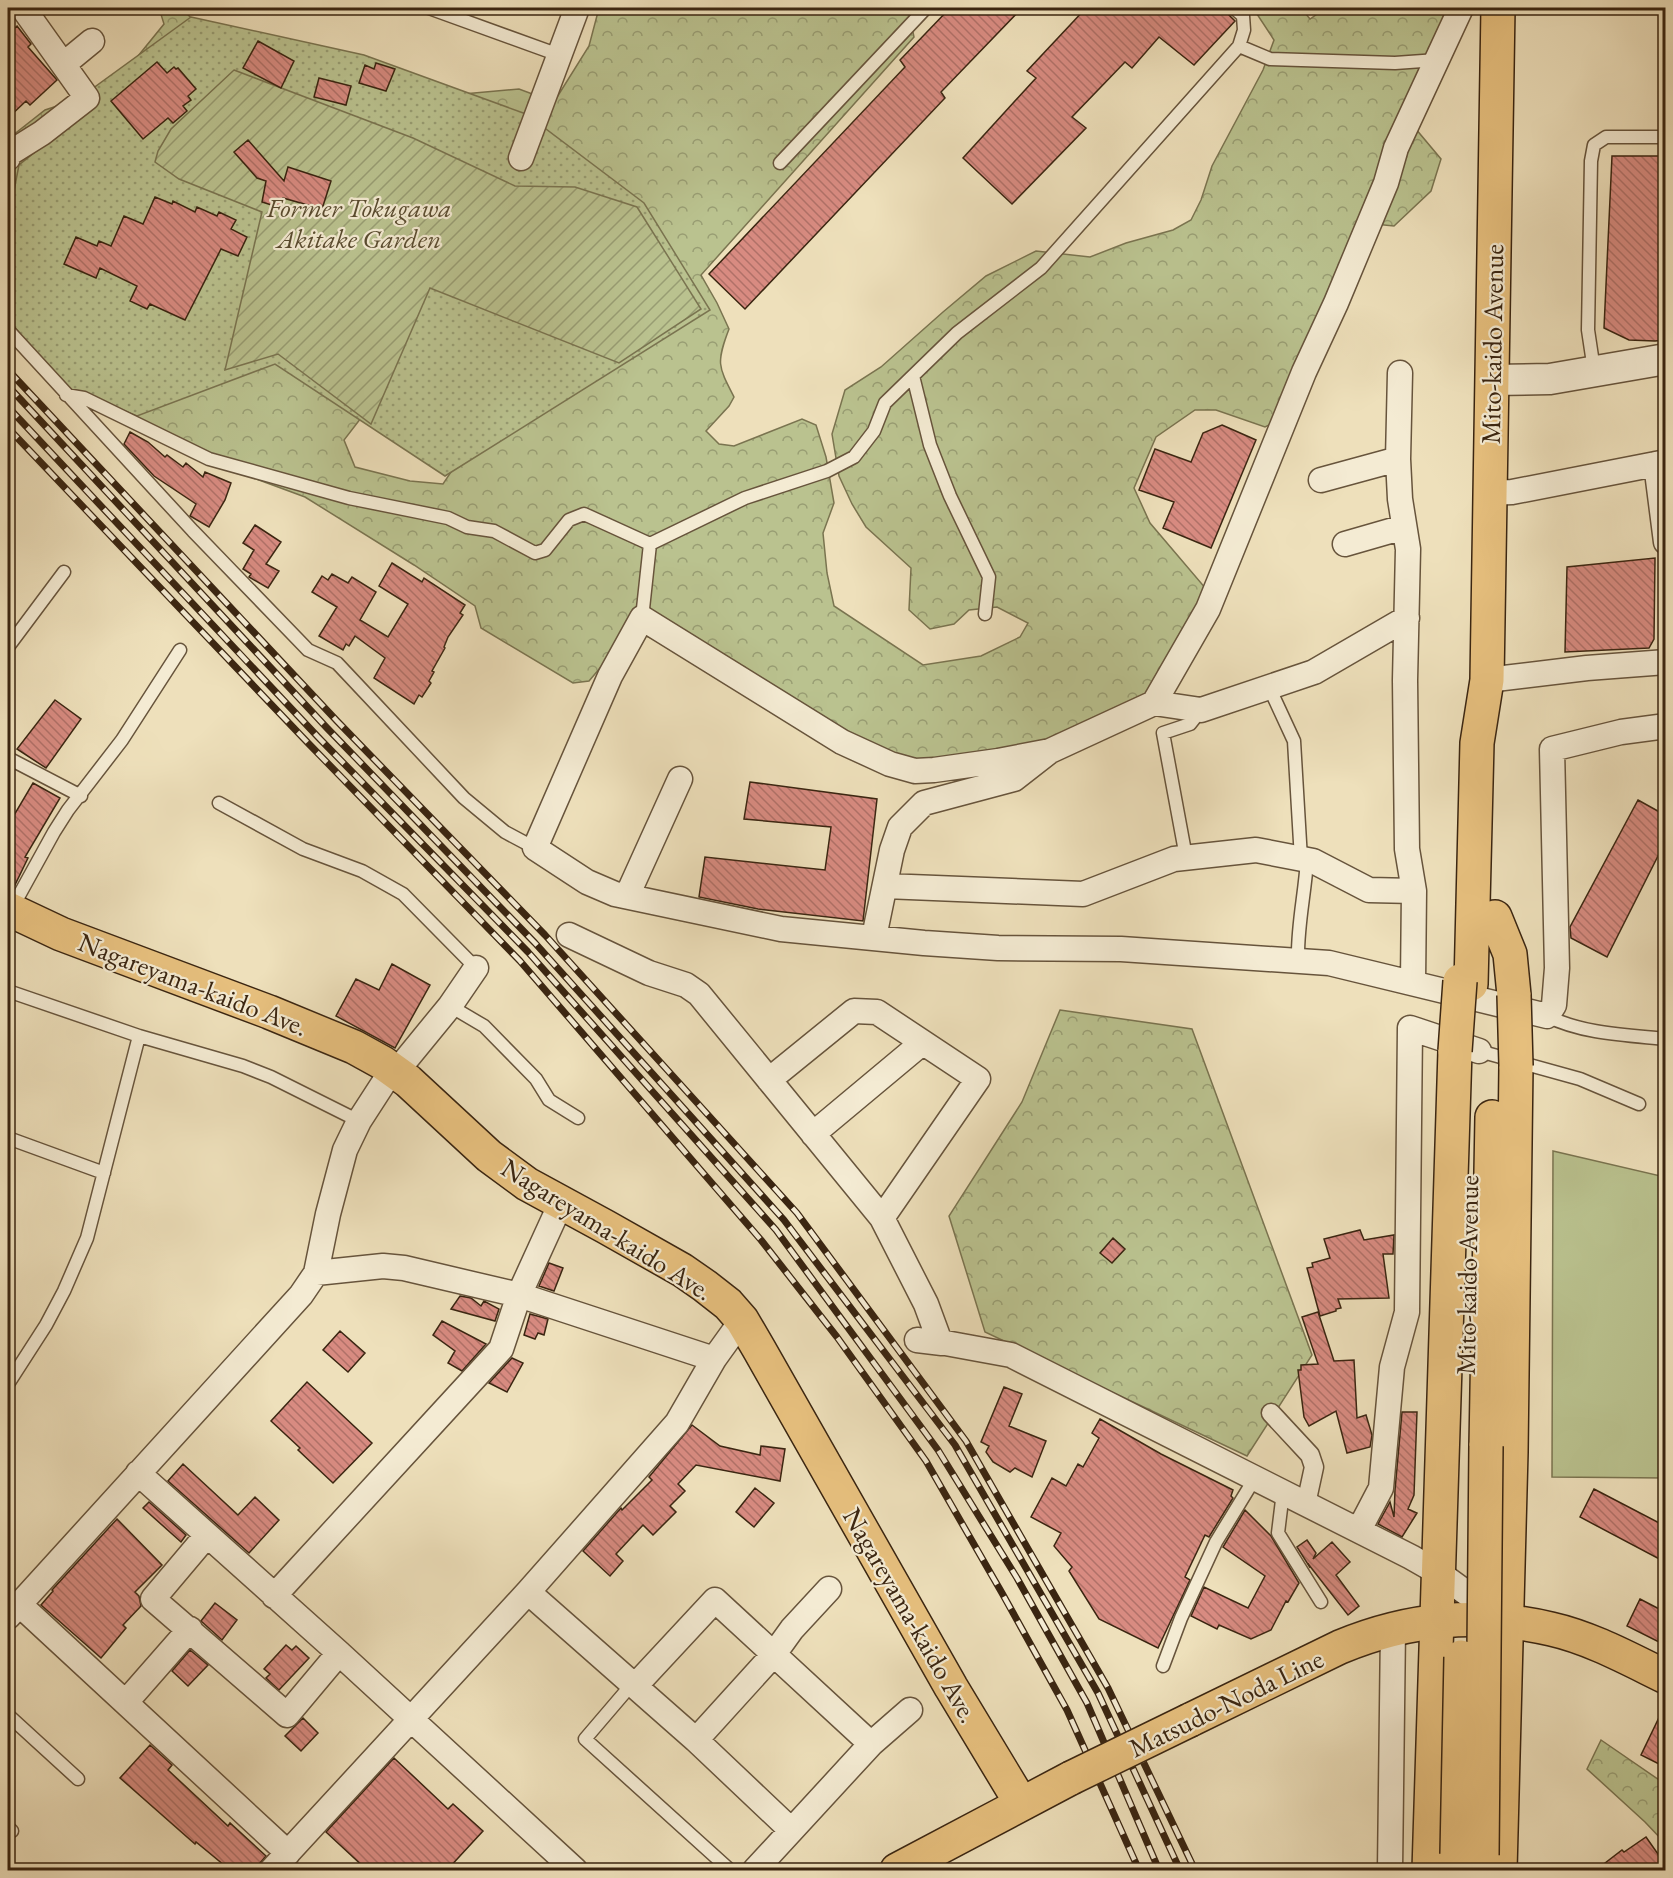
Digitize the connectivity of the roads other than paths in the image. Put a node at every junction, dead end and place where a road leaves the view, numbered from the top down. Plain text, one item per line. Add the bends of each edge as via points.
1 (23, 8) edge
2 (429, 8) edge
3 (577, 8) edge
4 (926, 8) edge
5 (1234, 8) edge
6 (1461, 8) edge
7 (1498, 8) edge
8 (8, 21) edge
9 (92, 41) dead end
10 (1239, 46) junction
11 (559, 55) junction
12 (1437, 60) junction
13 (64, 64) junction
14 (1665, 137) edge
15 (8, 158) edge
16 (521, 158) dead end
17 (780, 163) dead end
18 (8, 330) edge
19 (1665, 358) edge
20 (1594, 371) junction
21 (1400, 373) dead end
22 (913, 376) junction
23 (1492, 380) junction
24 (66, 395) junction
25 (1398, 459) junction
26 (1661, 463) edge
27 (1321, 480) dead end
28 (1490, 493) junction
29 (1404, 527) junction
30 (1665, 542) edge
31 (650, 544) junction
32 (1345, 544) dead end
33 (64, 572) dead end
34 (985, 614) dead end
35 (642, 618) junction
36 (1407, 618) junction
37 (8, 647) edge
38 (180, 650) dead end
39 (1665, 662) edge
40 (1487, 680) junction
41 (1269, 687) junction
42 (1154, 703) junction
43 (1201, 710) junction
44 (1665, 726) edge
45 (1050, 751) junction
46 (8, 758) edge
47 (680, 779) dead end
48 (81, 796) junction
49 (219, 802) dead end
50 (535, 848) junction
51 (1186, 857) junction
52 (1304, 860) junction
53 (885, 886) junction
54 (1414, 891) junction
55 (627, 896) junction
56 (9, 910) edge
57 (1485, 916) junction
58 (569, 934) dead end
59 (874, 937) junction
60 (1298, 960) junction
61 (476, 968) joint
62 (1413, 982) junction
63 (1485, 988) junction
64 (8, 992) edge
65 (450, 1006) junction
66 (1547, 1016) junction
67 (139, 1036) junction
68 (1665, 1039) edge
69 (922, 1042) junction
70 (1483, 1056) junction
71 (394, 1071) junction
72 (769, 1080) junction
73 (1639, 1104) dead end
74 (578, 1118) dead end
75 (359, 1120) junction
76 (813, 1134) junction
77 (8, 1138) edge
78 (104, 1173) junction
79 (561, 1203) junction
80 (882, 1218) junction
81 (316, 1273) junction
82 (519, 1295) junction
83 (742, 1320) junction
84 (917, 1340) dead end
85 (942, 1343) junction
86 (714, 1359) junction
87 (8, 1384) edge
88 (1271, 1413) dead end
89 (138, 1473) junction
90 (1255, 1478) junction
91 (1283, 1492) junction
92 (1305, 1504) junction
93 (1359, 1530) junction
94 (207, 1535) junction
95 (1439, 1573) junction
96 (829, 1589) dead end
97 (528, 1592) junction
98 (274, 1596) junction
99 (1321, 1602) dead end
100 (12, 1607) edge
101 (1437, 1620) junction
102 (1506, 1621) junction
103 (190, 1629) junction
104 (1394, 1629) junction
105 (339, 1653) junction
106 (774, 1654) junction
107 (1163, 1666) dead end
108 (1665, 1677) edge
109 (634, 1685) junction
110 (126, 1702) junction
111 (910, 1710) dead end
112 (8, 1715) edge
113 (410, 1720) junction
114 (696, 1740) junction
115 (871, 1744) junction
116 (78, 1779) dead end
117 (1021, 1803) junction
118 (791, 1830) junction
119 (280, 1862) edge
120 (1475, 1864) edge
121 (575, 1870) edge
122 (730, 1870) edge
123 (755, 1870) edge
124 (897, 1870) edge
125 (1390, 1870) edge
126 (1416, 1870) edge
127 (1421, 1870) edge
128 (1429, 1870) edge

1 - 8 street
1 - 13 street
2 - 11 lane
3 - 11 street
4 - 17 lane
5 - 10 lane via 1243,16
6 - 12 street
7 - 23 main road, Mito-kaido Avenue
9 - 13 street
10 - 12 lane via 1270,59 1395,63
10 - 22 lane via 1041,268 957,333
11 - 16 street
12 - 42 street via 1396,148 1386,183 1208,609
13 - 15 street via 87,98
14 - 20 lane via 1606,136 1594,146 1588,330
18 - 24 lane
19 - 20 street
20 - 23 street via 1550,379
21 - 25 street
22 - 31 lane via 885,404 874,432 854,457 827,471 744,498
22 - 34 lane via 930,445 989,577
23 - 28 main road, Mito-kaido Avenue
24 - 31 lane via 84,398 209,459 349,498 494,531 536,553 545,550 569,520 584,514
24 - 50 lane via 308,650 337,663 465,798 505,832
25 - 27 street
25 - 29 street
26 - 28 street
26 - 30 street
28 - 40 main road, Mito-kaido Avenue
29 - 32 street
29 - 36 street via 1408,549
31 - 35 lane
33 - 37 lane
35 - 45 street via 842,742 890,764 915,771 934,770
35 - 50 street via 610,676
36 - 41 street via 1314,672
36 - 54 street via 1407,849
38 - 48 lane
39 - 40 street
40 - 57 main road, Mito-kaido Avenue via 1497,746
41 - 43 street
41 - 52 lane via 1294,741
42 - 43 street
42 - 45 street
43 - 51 lane via 1190,724 1163,733
44 - 66 street via 1552,749 1557,968 1554,1005
45 - 53 street via 1014,778 924,803 900,827
46 - 48 lane
47 - 55 street
48 - 56 lane via 54,832
49 - 61 lane via 303,849 362,871 403,894
50 - 55 street via 587,882
51 - 52 street via 1256,850
51 - 53 street via 1083,894
52 - 54 street via 1369,890
52 - 60 lane via 1306,886 1297,935
53 - 59 street
54 - 62 street
55 - 59 street via 781,929
56 - 71 main road, Nagareyama-kaido Ave. via 61,934 218,991 354,1047
57 - 63 main road, Mito-kaido Avenue
57 - 63 main road via 1510,954
58 - 72 street via 634,971 686,985 699,994
59 - 60 street via 998,948 1121,949
60 - 62 street
61 - 65 street
62 - 66 street
63 - 70 main road, bridge
63 - 70 main road, Mito-kaido Avenue
64 - 67 lane
65 - 71 street
65 - 74 lane via 484,1026 536,1079 549,1100
66 - 68 lane via 1600,1032
67 - 75 lane via 272,1077
67 - 78 lane
69 - 72 street via 877,1012 854,1011
69 - 76 street
69 - 80 street via 978,1079
70 - 73 lane via 1569,1076
70 - 93 street via 1410,1028 1407,1312 1392,1367 1381,1488
70 - 95 main road
70 - 102 main road via 1511,1440
70 - 120 main road, Mito-kaido Avenue, bridge via 1476,1447
71 - 75 street
71 - 79 main road, Nagareyama-kaido Ave. via 507,1170
72 - 76 street
75 - 81 street via 335,1182
76 - 80 street
77 - 78 lane
78 - 87 lane via 87,1238 64,1291
79 - 82 street
79 - 83 main road, Nagareyama-kaido Ave. via 682,1270 728,1304
80 - 85 street
81 - 82 street via 383,1266 404,1268
81 - 89 street
82 - 86 street
82 - 98 street via 501,1349
83 - 86 street
83 - 117 main road, Nagareyama-kaido Ave.
84 - 85 street
85 - 90 street via 1011,1355
86 - 97 street via 677,1424
88 - 92 street via 1310,1455 1314,1467
89 - 94 street
89 - 100 street
90 - 91 street
90 - 107 lane via 1216,1542
91 - 92 street
91 - 99 lane via 1278,1533
92 - 93 street
93 - 95 street
94 - 98 street
94 - 103 street via 153,1599
95 - 101 main road
95 - 102 street
96 - 106 street
97 - 109 street
97 - 113 street
98 - 105 street
100 - 110 street
101 - 102 main road, Matsudo-Noda Line
101 - 104 main road, Matsudo-Noda Line
101 - 128 main road
102 - 108 main road, Matsudo-Noda Line via 1571,1635
102 - 120 main road
103 - 105 street via 287,1715
103 - 110 street
104 - 117 main road, Matsudo-Noda Line, bridge via 1340,1647
104 - 125 street
105 - 113 street
106 - 109 street via 716,1600
106 - 114 street
106 - 115 street
109 - 114 street
109 - 122 lane via 585,1739
110 - 119 street
111 - 115 street
112 - 116 lane
113 - 119 street
113 - 121 street
114 - 118 street
115 - 118 street
117 - 124 main road, Matsudo-Noda Line
118 - 123 street
126 - 127 street

